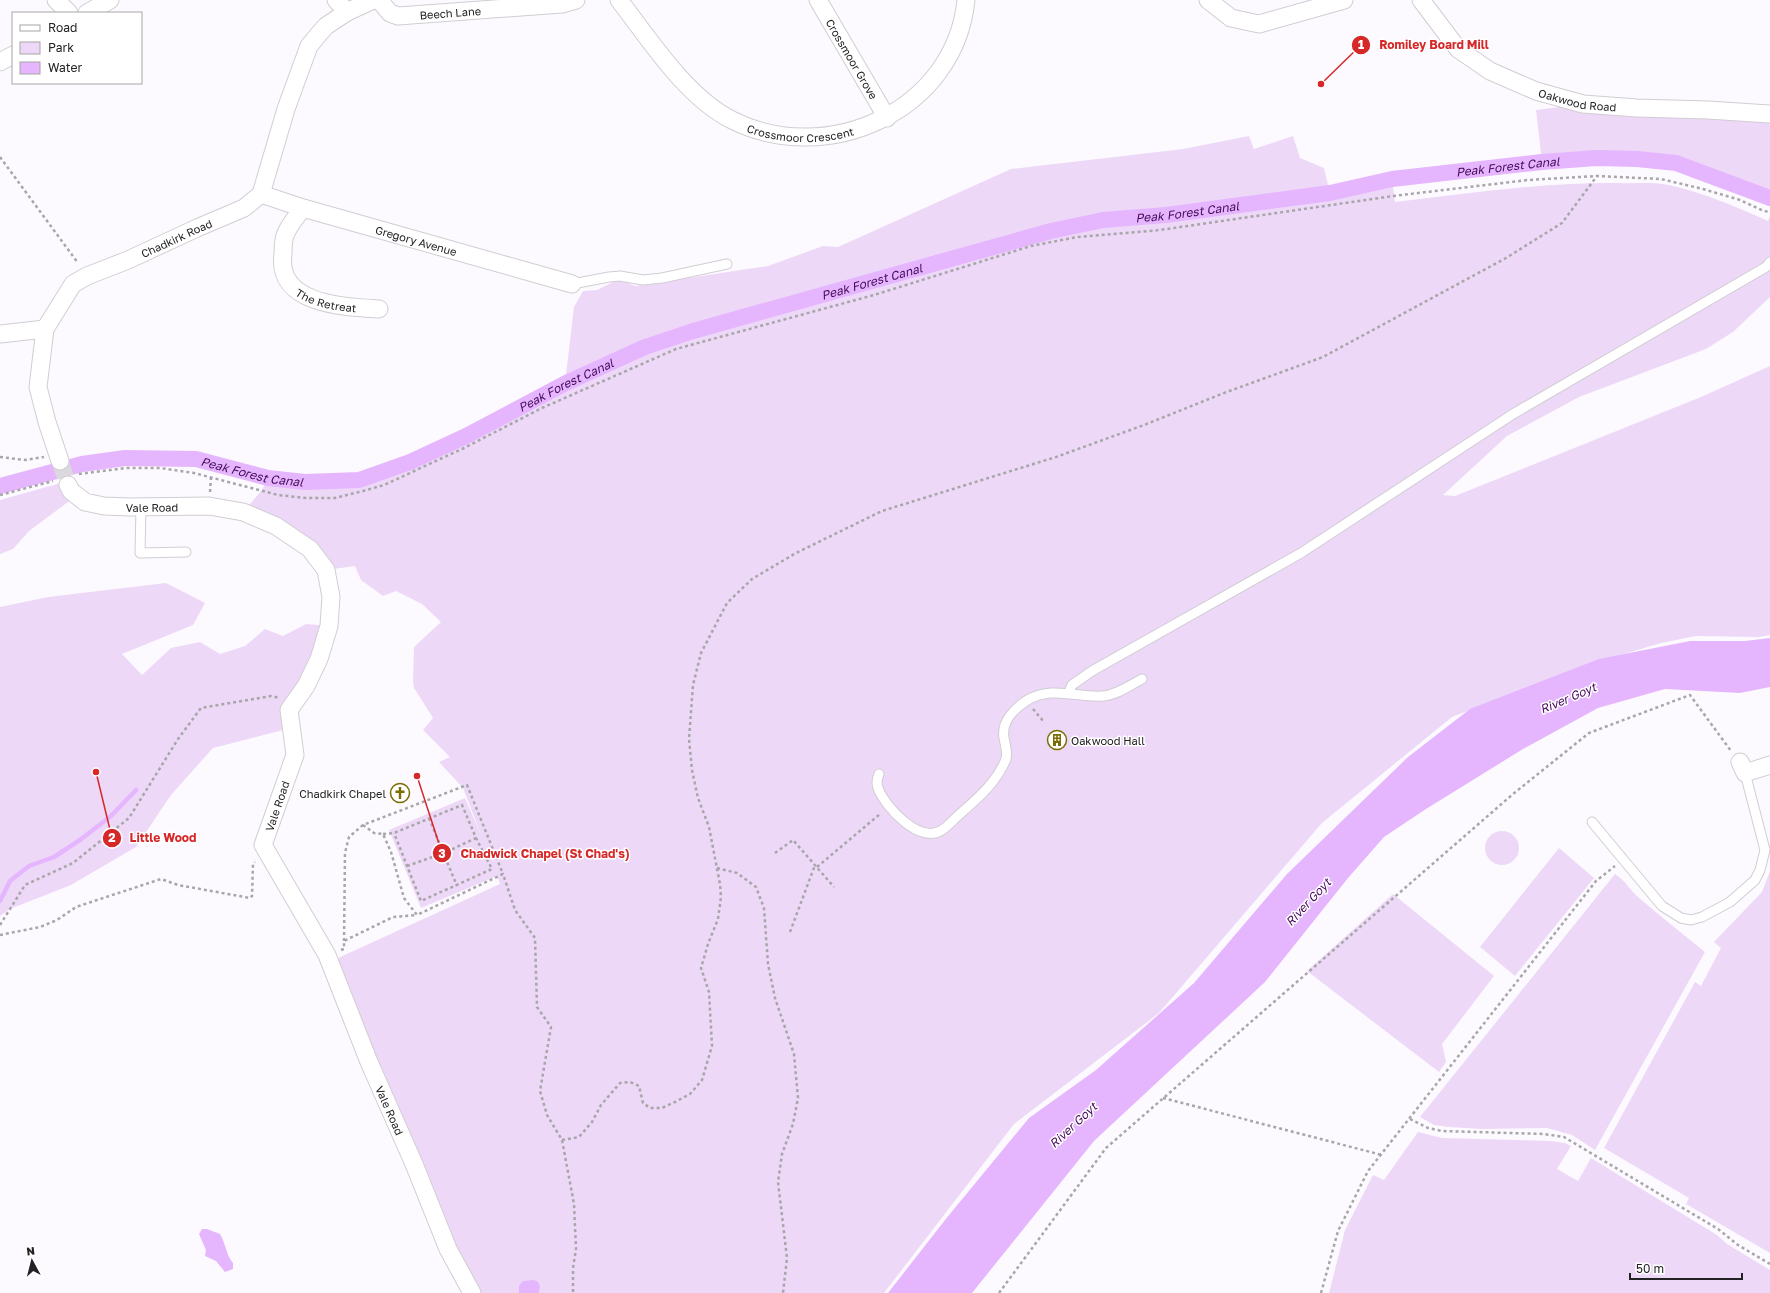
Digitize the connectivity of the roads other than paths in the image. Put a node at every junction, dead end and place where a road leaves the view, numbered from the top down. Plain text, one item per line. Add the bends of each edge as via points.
1 (56, 0) edge
2 (110, 0) edge
3 (373, 0) edge
4 (379, 0) edge
5 (576, 0) edge
6 (619, 0) edge
7 (818, 0) edge
8 (966, 0) edge
9 (1208, 0) edge
10 (1344, 0) edge
11 (1421, 0) edge
12 (341, 6) edge
13 (68, 12) edge
14 (89, 12) edge
15 (12, 56) edge
16 (0, 62) edge
17 (1770, 114) edge
18 (887, 118) junction
19 (261, 194) junction
20 (303, 208) junction
21 (1770, 262) edge
22 (727, 264) dead end
23 (572, 284) joint
24 (379, 309) dead end
25 (45, 329) junction
26 (0, 334) edge
27 (59, 458) tunnel mouth
28 (66, 480) tunnel mouth
29 (141, 507) junction
30 (186, 552) dead end
31 (1142, 679) dead end
32 (1069, 692) junction
33 (1770, 765) edge
34 (1742, 768) joint
35 (879, 774) dead end
36 (1592, 822) dead end
37 (472, 1293) edge

1 - 13 street
2 - 14 street
3 - 12 street
4 - 5 street, Beech Lane via 390,13 398,16 562,4
6 - 18 street, Crossmoor Crescent via 694,94 731,120 754,129 797,136 834,135
7 - 18 street, Crossmoor Grove
8 - 18 street, Crossmoor Crescent via 959,31 942,68 912,101
9 - 10 street via 1231,18 1259,24
11 - 17 street, Oakwood Road via 1458,49 1490,71 1536,91 1583,104
12 - 19 street via 309,46 286,109
15 - 16 street
19 - 20 street, Gregory Avenue
19 - 25 street, Chadkirk Road via 244,208 73,284
20 - 23 street, Gregory Avenue
20 - 24 street, The Retreat via 285,234 282,262 287,280 302,295 324,303
21 - 32 lane via 1766,267 1513,414 1301,553 1092,671 1072,685
22 - 23 lane via 662,278 643,280 620,276
25 - 26 street
25 - 27 street, Chadkirk Road via 38,387
28 - 29 street, Vale Road via 71,491 85,502 104,506
29 - 30 lane via 140,553
29 - 37 street, Vale Road via 209,506 244,512 276,526 310,550 326,570 331,597 329,626 319,659 306,686 289,710 295,755 263,845 327,955 448,1249
31 - 32 lane via 1111,695
32 - 35 lane via 1047,694 1026,701 1011,714 1005,724 1007,758 990,787 941,831 930,835 907,825 879,790
33 - 34 street
34 - 36 lane via 1765,850 1755,880 1730,902 1702,917 1691,920 1681,918 1662,906

